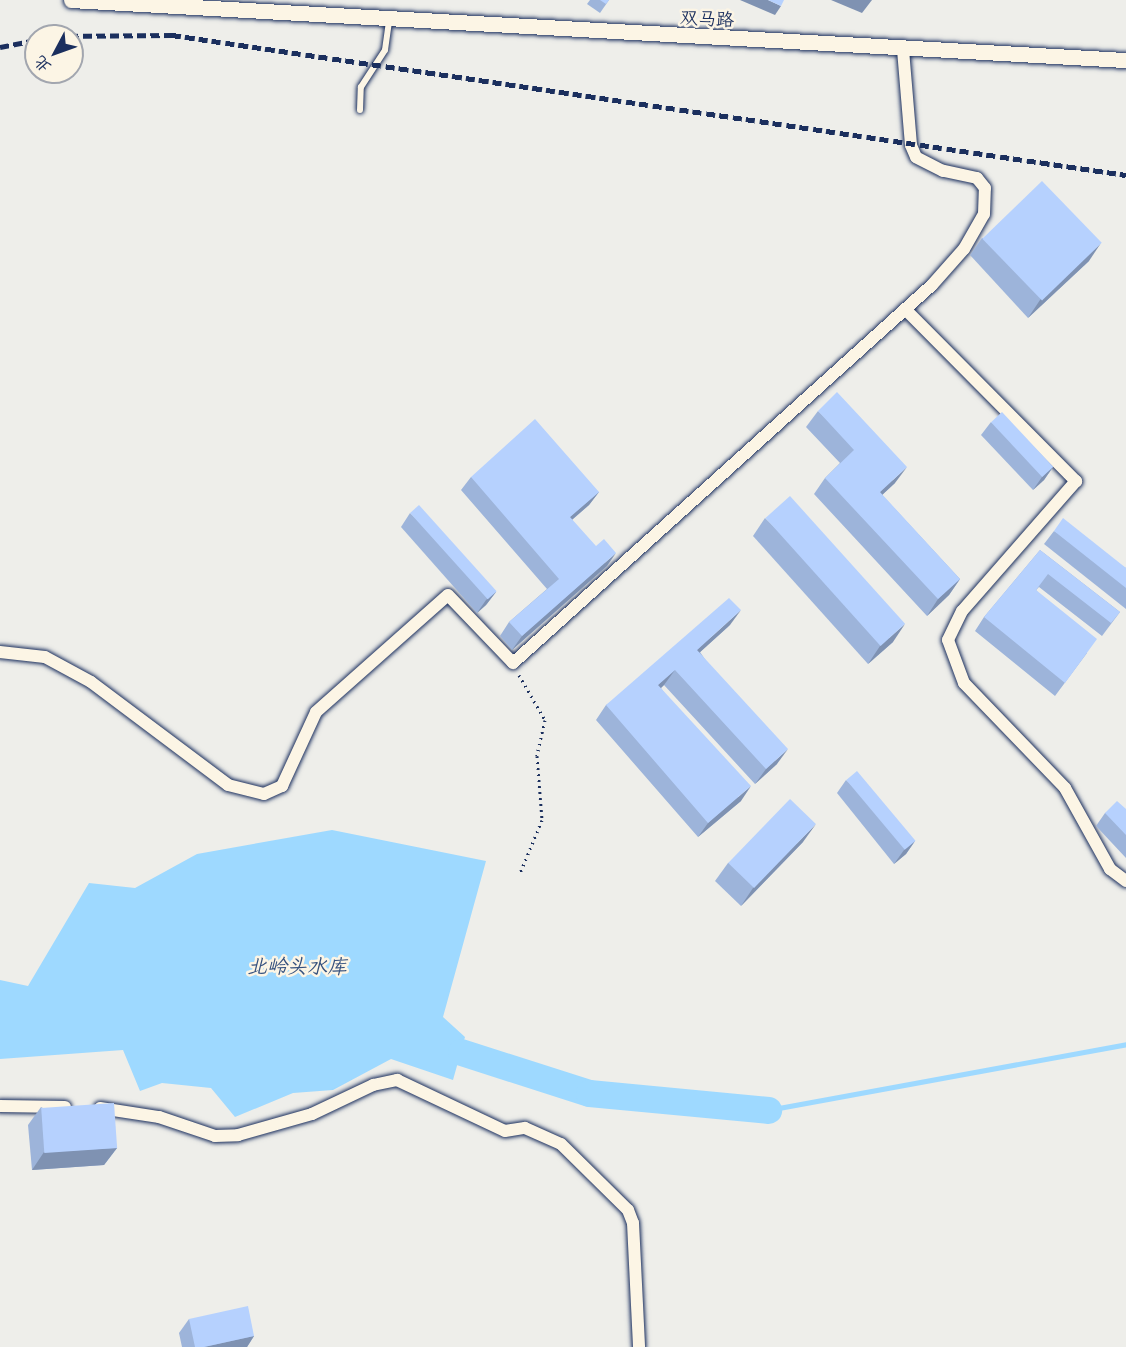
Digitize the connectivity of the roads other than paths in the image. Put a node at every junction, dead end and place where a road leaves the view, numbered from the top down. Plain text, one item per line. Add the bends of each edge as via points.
1 (71, 0) edge
2 (389, 20) junction
3 (903, 49) junction
4 (1126, 60) edge
5 (360, 110) dead end
6 (905, 309) junction
7 (0, 652) edge
8 (1126, 881) edge
9 (0, 1106) edge
10 (639, 1347) edge

1 - 2 street, 双马路
2 - 3 street, 双马路
2 - 5 lane via 385,50 361,87
3 - 4 street, 双马路
3 - 6 street via 916,157 943,171 977,178 987,201 964,249
6 - 7 street via 513,663 448,595 316,712 282,786 264,794 228,785 158,727 45,657
6 - 8 street via 1076,481 962,611 948,640 964,683 1065,788 1110,869
9 - 10 street via 106,1108 159,1116 215,1136 238,1135 312,1114 373,1084 408,1082 505,1131 525,1128 561,1144 608,1185 633,1223

